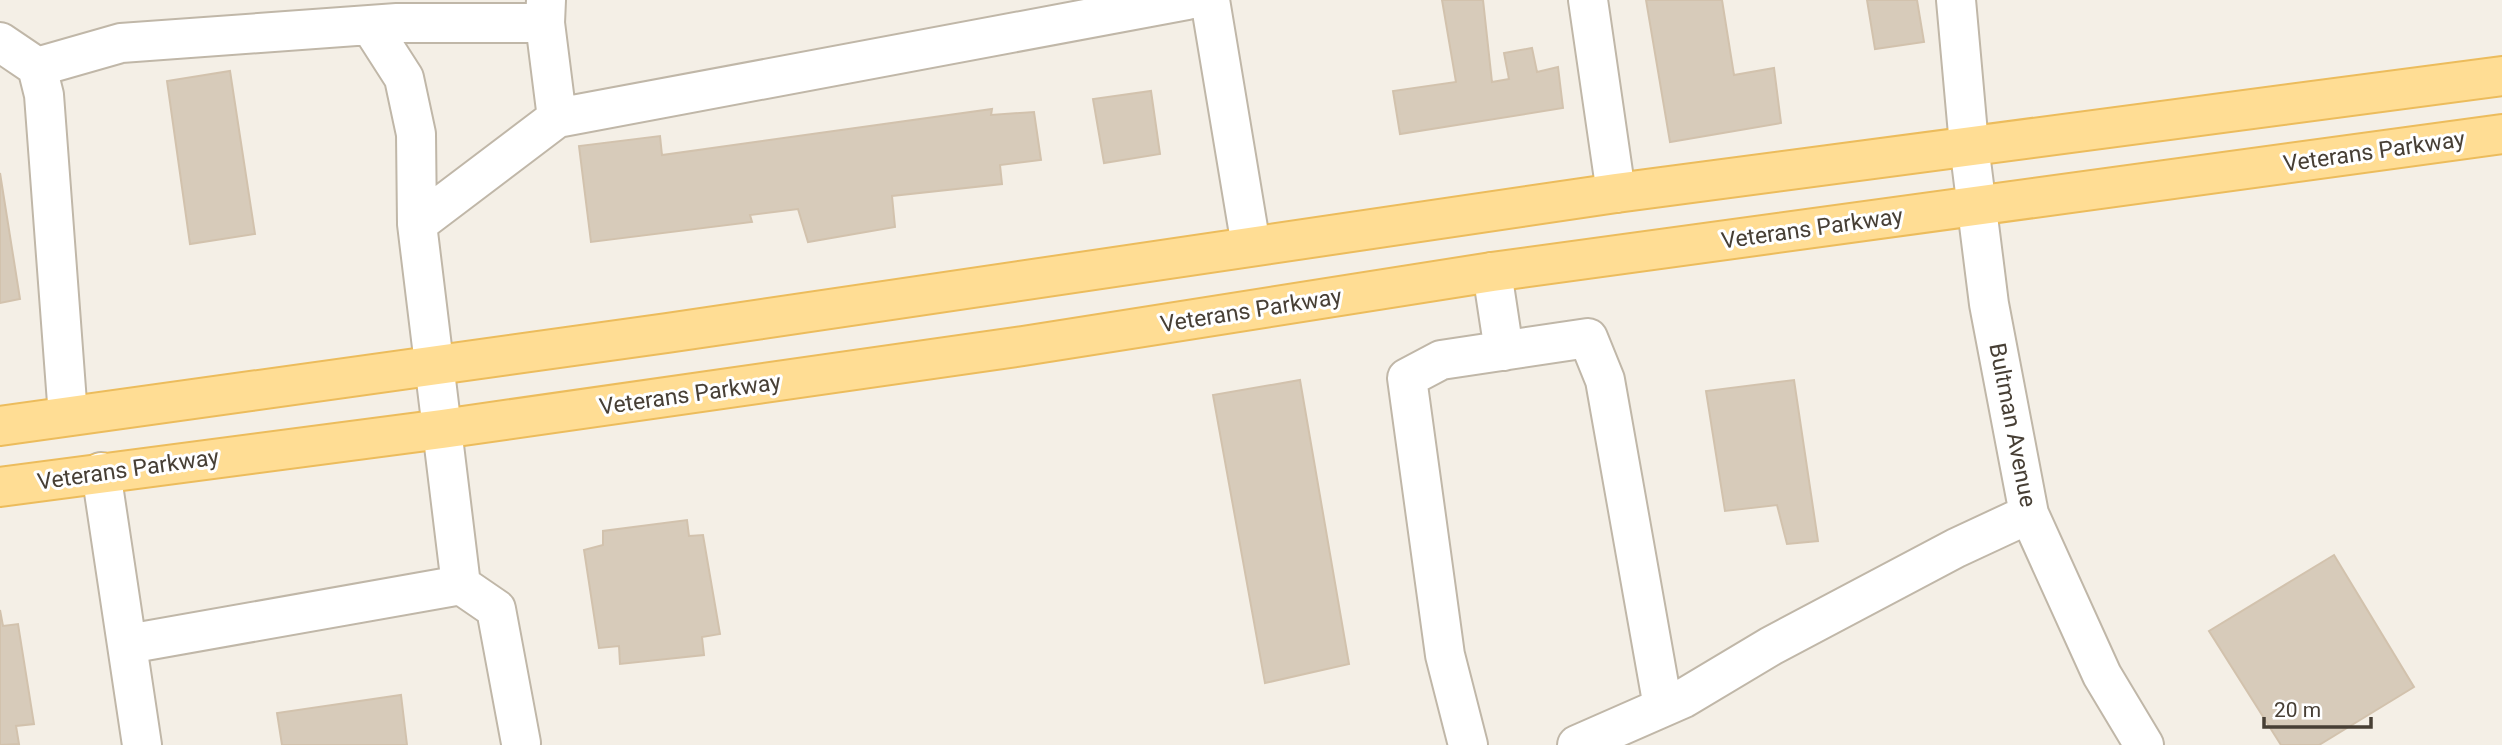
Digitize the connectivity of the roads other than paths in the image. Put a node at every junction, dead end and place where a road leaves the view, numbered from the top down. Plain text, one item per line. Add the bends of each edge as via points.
1 (1187, 0) edge
2 (1210, 0) edge
3 (1588, 0) edge
4 (1956, 0) edge
5 (546, 12) edge
6 (370, 25) junction
7 (0, 42) edge
8 (37, 67) junction
9 (2502, 76) edge
10 (557, 118) junction
11 (2502, 134) edge
12 (1969, 145) junction
13 (1616, 193) junction
14 (1977, 206) junction
15 (417, 224) junction
16 (1251, 246) junction
17 (1492, 272) junction
18 (1504, 351) junction
19 (434, 366) junction
20 (68, 416) junction
21 (0, 426) edge
22 (442, 429) junction
23 (101, 472) junction
24 (0, 487) edge
25 (2029, 514) junction
26 (461, 585) junction
27 (128, 644) junction
28 (1663, 707) junction
29 (521, 743) dead end
30 (142, 745) edge
31 (1468, 745) edge
32 (1577, 745) edge
33 (2144, 745) edge

1 - 10 street
2 - 16 street
3 - 13 street
4 - 12 street, Bultman Avenue
5 - 6 street
5 - 10 street
6 - 8 street via 121,43
6 - 15 street via 404,78 416,134
7 - 8 street
8 - 20 street via 44,94
9 - 12 main road
10 - 15 street
11 - 14 main road, Veterans Parkway
12 - 13 main road
12 - 14 street, Bultman Avenue
13 - 16 main road
14 - 17 main road, Veterans Parkway
14 - 25 street, Bultman Avenue via 1989,304
15 - 19 street
16 - 19 main road
17 - 18 street
17 - 22 main road, Veterans Parkway via 1009,348
18 - 28 street via 1588,338 1605,380
18 - 31 street via 1441,360 1407,377 1445,655
19 - 20 main road
19 - 22 street
20 - 21 main road
22 - 23 main road, Veterans Parkway
22 - 26 street
23 - 24 main road, Veterans Parkway
23 - 27 street
25 - 28 street via 1919,568
25 - 33 street, Bultman Avenue via 2102,675
26 - 27 street
26 - 29 street via 496,609
27 - 30 street
28 - 32 street

